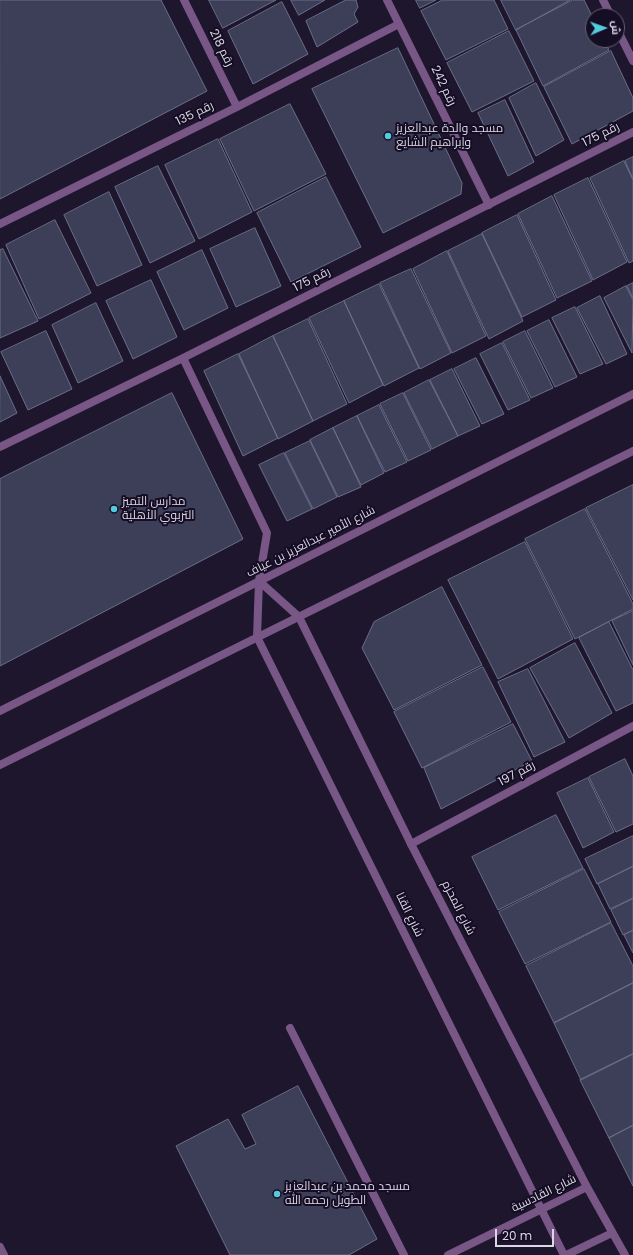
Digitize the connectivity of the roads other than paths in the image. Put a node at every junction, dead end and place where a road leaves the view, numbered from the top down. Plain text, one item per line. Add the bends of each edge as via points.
1 (184, 0) edge
2 (387, 0) edge
3 (400, 24) junction
4 (625, 45) edge
5 (633, 61) edge
6 (237, 107) junction
7 (633, 132) edge
8 (489, 205) junction
9 (0, 224) edge
10 (183, 358) junction
11 (633, 394) edge
12 (0, 447) edge
13 (633, 451) edge
14 (259, 581) junction
15 (299, 617) junction
16 (257, 637) junction
17 (0, 711) edge
18 (633, 726) edge
19 (0, 765) edge
20 (412, 844) junction
21 (290, 1028) dead end
22 (587, 1187) junction
23 (542, 1209) junction
24 (612, 1233) junction
25 (0, 1247) edge
26 (4, 1255) edge
27 (404, 1255) edge
28 (448, 1255) edge
29 (565, 1255) edge
30 (625, 1255) edge

1 - 6 street, رقم 218
2 - 3 street, رقم 242
3 - 6 street, رقم 135
3 - 8 street, رقم 242
4 - 5 street
6 - 9 street, رقم 135
7 - 8 street, رقم 175
8 - 10 street, رقم 175
10 - 12 street, رقم 175
10 - 14 street, شارع القنا via 267,533
11 - 14 street, شارع الأمير عبدالعزيز بن عياف
13 - 15 street
14 - 15 street, شارع المحزم
14 - 16 street, شارع القنا
14 - 17 street, شارع الأمير عبدالعزيز بن عياف
15 - 16 street
15 - 20 street, شارع المحزم
16 - 19 street
16 - 23 street, شارع القنا
18 - 20 street, رقم 197
20 - 22 street, شارع المحزم
21 - 27 street
22 - 23 street, شارع القادسية
22 - 24 street, شارع المحزم
23 - 28 street, شارع القادسية
23 - 29 street, شارع القنا
24 - 29 street
24 - 30 street, شارع المحزم
25 - 26 street

